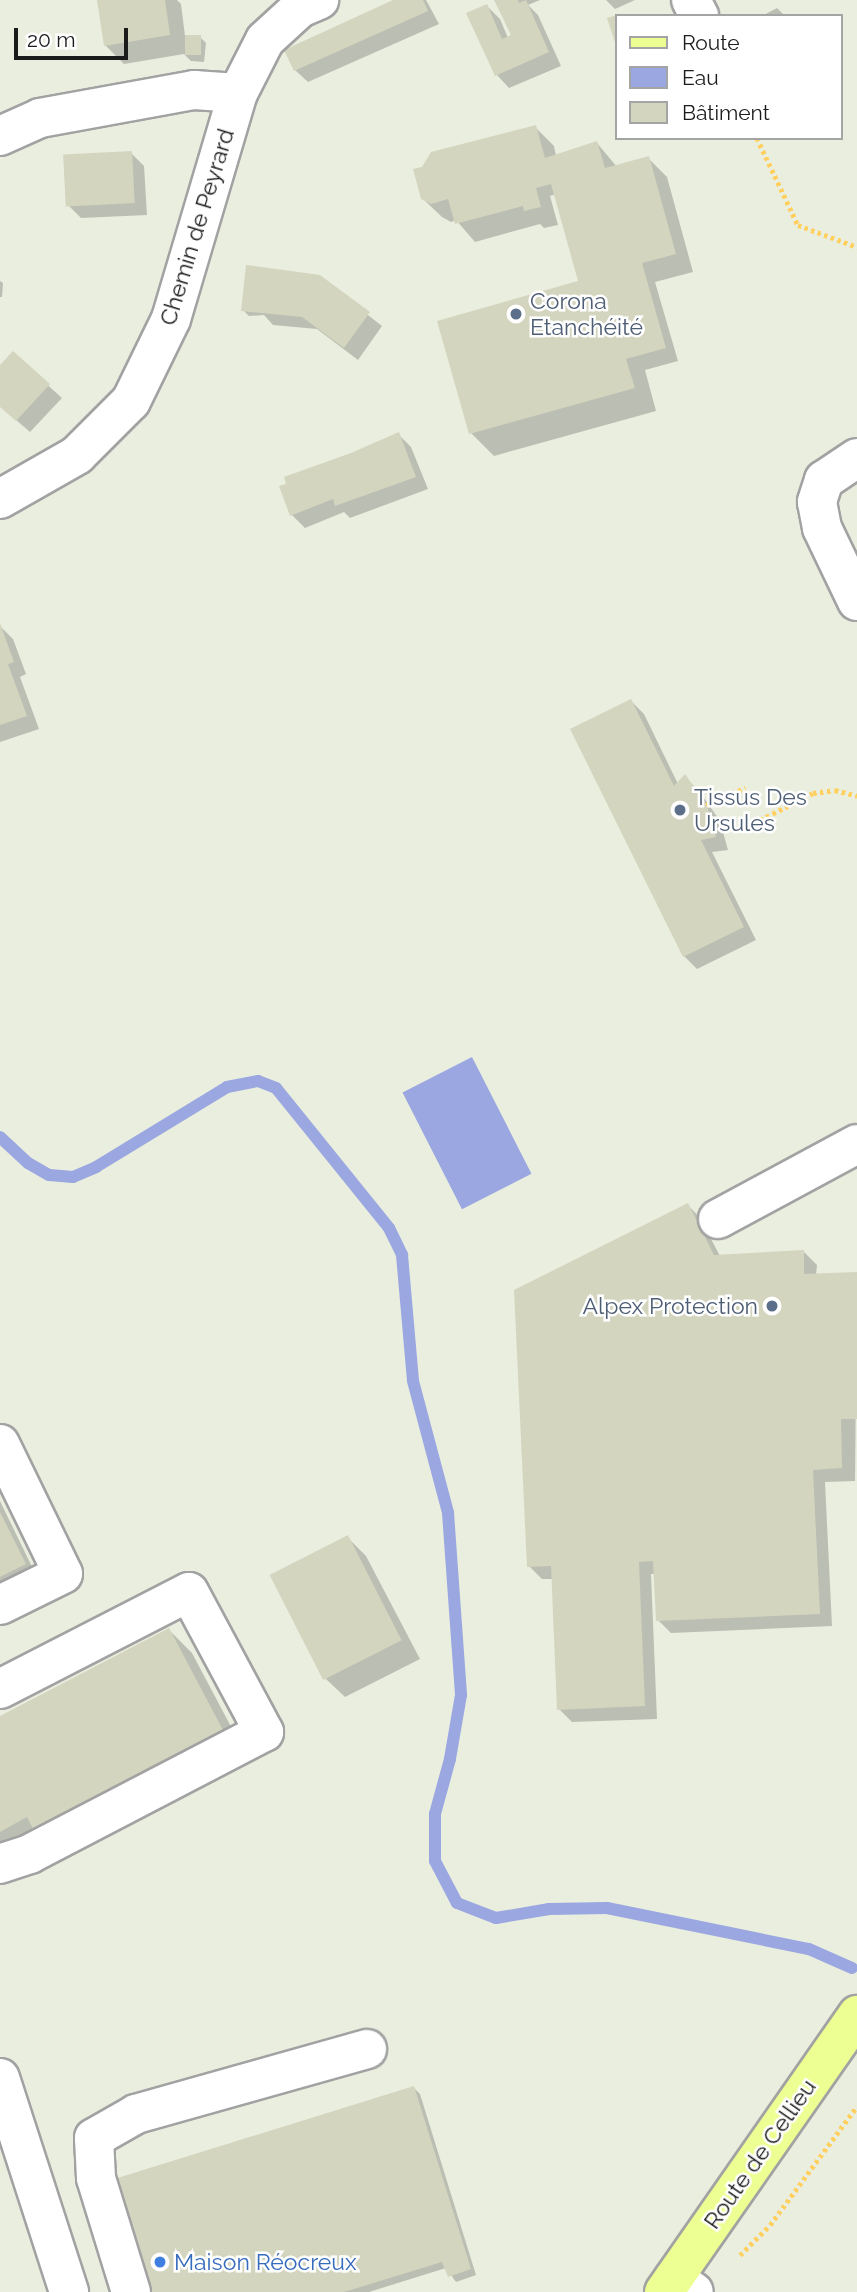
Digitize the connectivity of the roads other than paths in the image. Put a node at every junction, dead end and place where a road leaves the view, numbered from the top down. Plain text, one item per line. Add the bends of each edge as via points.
1 (319, 0) edge
2 (237, 93) junction
3 (0, 136) edge
4 (857, 458) edge
5 (0, 499) edge
6 (857, 601) edge
7 (857, 1144) edge
8 (718, 1219) dead end
9 (0, 1444) edge
10 (0, 1605) edge
11 (0, 1689) edge
12 (0, 1864) edge
13 (857, 2015) edge
14 (368, 2049) dead end
15 (0, 2078) edge
16 (677, 2287) edge
17 (68, 2292) edge
18 (131, 2292) edge

1 - 2 street, Chemin de Peyrard via 300,8 265,40
2 - 3 street via 194,90 40,118
2 - 5 street, Chemin de Peyrard via 171,319 131,401 77,455
4 - 6 street via 824,480 817,502 822,528
7 - 8 street
9 - 10 street via 63,1574
11 - 12 street via 189,1592 264,1732 30,1854
13 - 16 main road, Route de Cellieu
14 - 18 street via 136,2113 94,2138 96,2178
15 - 17 street

